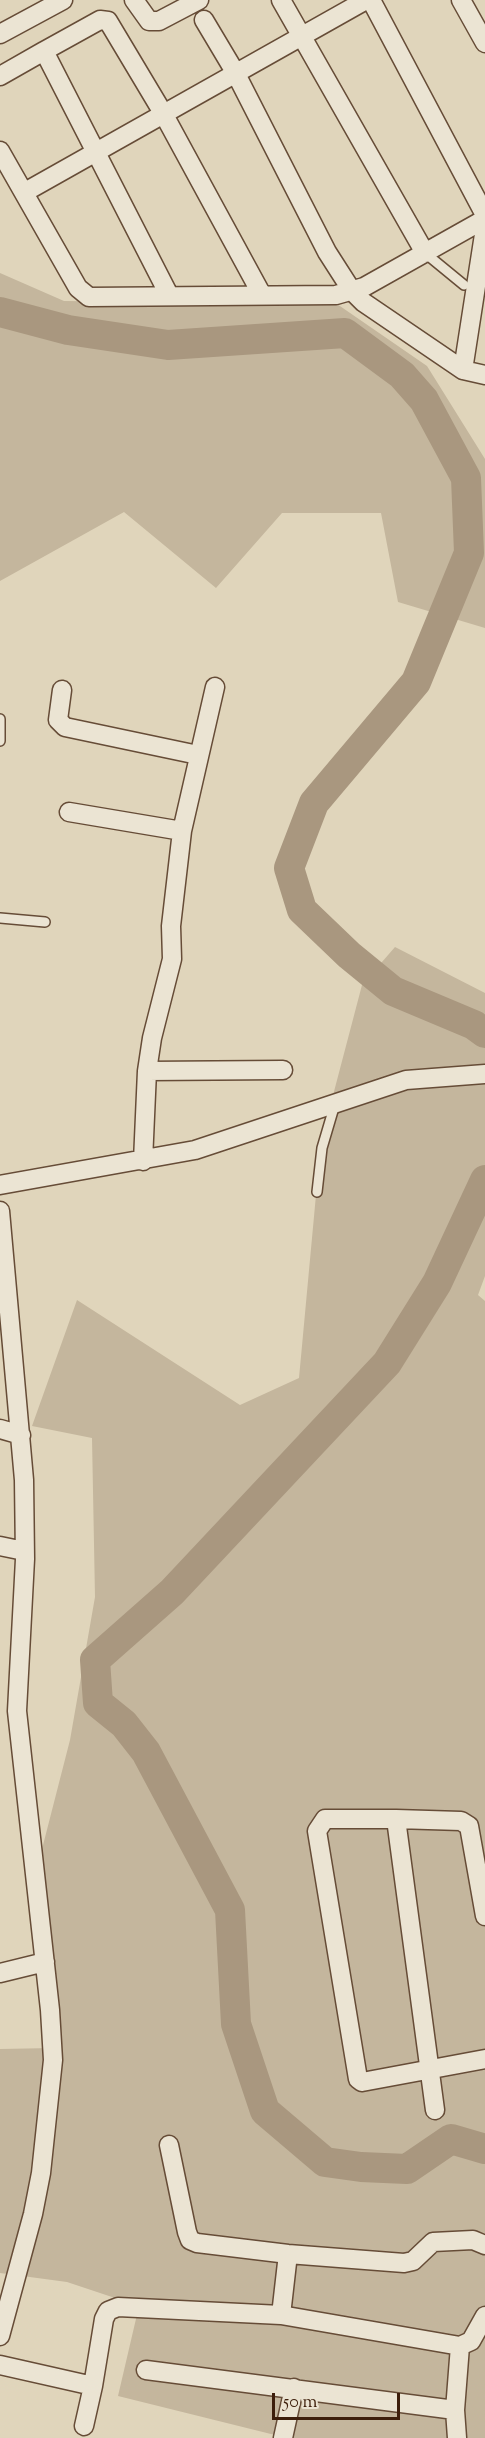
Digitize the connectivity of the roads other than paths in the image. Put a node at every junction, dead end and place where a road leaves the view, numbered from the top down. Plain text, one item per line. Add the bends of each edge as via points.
1 (63, 0) edge
2 (134, 0) edge
3 (199, 0) edge
4 (281, 0) edge
5 (366, 0) edge
6 (371, 0) edge
7 (461, 0) edge
8 (204, 20) dead end
9 (0, 34) edge
10 (483, 34) edge
11 (300, 35) junction
12 (44, 51) junction
13 (235, 72) junction
14 (0, 76) edge
15 (163, 113) junction
16 (96, 150) junction
17 (0, 151) edge
18 (25, 192) junction
19 (485, 217) edge
20 (485, 228) edge
21 (425, 253) junction
22 (464, 285) dead end
23 (352, 291) junction
24 (169, 295) junction
25 (262, 296) junction
26 (463, 370) junction
27 (485, 375) edge
28 (215, 687) dead end
29 (62, 690) dead end
30 (0, 719) edge
31 (0, 741) edge
32 (198, 755) junction
33 (69, 812) dead end
34 (182, 831) junction
35 (0, 918) edge
36 (45, 922) dead end
37 (283, 1070) dead end
38 (147, 1071) junction
39 (485, 1074) edge
40 (335, 1102) junction
41 (142, 1161) junction
42 (0, 1185) edge
43 (317, 1192) dead end
44 (0, 1211) edge
45 (7, 1356) edge
46 (0, 1429) edge
47 (21, 1435) junction
48 (0, 1546) edge
49 (24, 1551) junction
50 (396, 1819) junction
51 (481, 1863) edge
52 (485, 1916) edge
53 (45, 1962) junction
54 (0, 1973) edge
55 (485, 2059) edge
56 (431, 2067) junction
57 (435, 2110) dead end
58 (169, 2145) dead end
59 (485, 2245) edge
60 (288, 2254) junction
61 (281, 2315) junction
62 (485, 2316) edge
63 (0, 2336) edge
64 (460, 2346) junction
65 (0, 2365) edge
66 (147, 2370) dead end
67 (93, 2386) junction
68 (294, 2388) junction
69 (455, 2410) junction
70 (84, 2426) dead end
71 (283, 2438) edge
72 (457, 2438) edge

1 - 9 street
2 - 3 street via 149,21 159,21
4 - 11 street
5 - 11 street
6 - 19 street
7 - 10 street
8 - 13 street
11 - 13 street
11 - 21 street
12 - 14 street
12 - 15 street via 100,20 108,21
12 - 16 street
13 - 15 street
13 - 23 street via 327,252
15 - 16 street
15 - 25 street
16 - 18 street
16 - 24 street
17 - 18 street
18 - 24 street via 82,294
19 - 21 street
20 - 26 street
21 - 22 lane
21 - 23 street
23 - 25 street via 336,295
23 - 26 street
24 - 25 street
26 - 27 street
28 - 32 street
29 - 32 street via 58,720 65,727
30 - 31 lane
32 - 34 street
33 - 34 street
34 - 38 street via 171,926 172,959
35 - 36 lane
37 - 38 street
38 - 41 street
39 - 40 street via 406,1080
40 - 41 street via 195,1150
40 - 43 lane via 322,1148
41 - 42 street
44 - 45 street
45 - 47 street
46 - 47 street
47 - 49 street
48 - 49 street
49 - 53 street via 16,1711
50 - 51 street via 467,1823
50 - 56 street
50 - 56 street via 326,1819 318,1826 318,1839 358,2079 362,2082
51 - 52 street
53 - 54 street
53 - 63 street via 53,2061 40,2173
55 - 56 street
56 - 57 street
58 - 60 street via 190,2240
59 - 60 street via 473,2240 433,2242 412,2261 404,2263
60 - 61 street
61 - 64 street
61 - 67 street via 112,2308 105,2319
62 - 64 street via 471,2341
64 - 69 street
65 - 67 street
66 - 68 street
67 - 70 street
68 - 69 street
68 - 71 street
69 - 72 street

